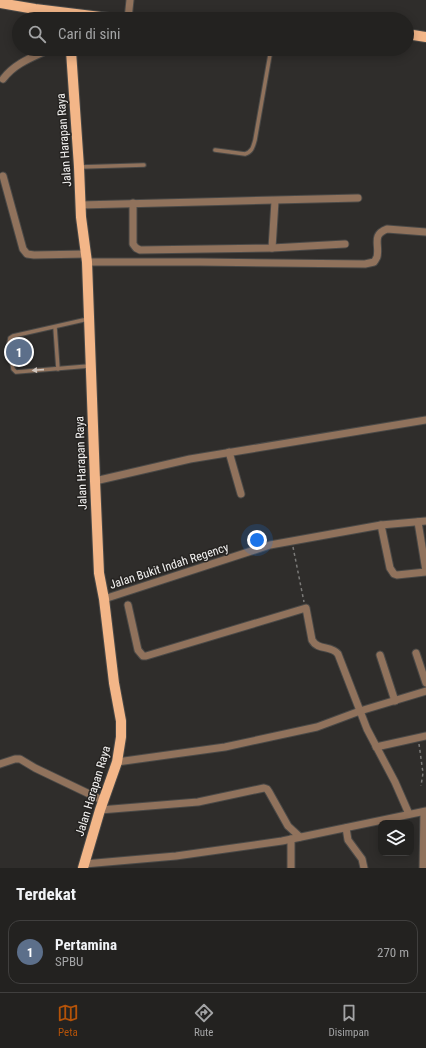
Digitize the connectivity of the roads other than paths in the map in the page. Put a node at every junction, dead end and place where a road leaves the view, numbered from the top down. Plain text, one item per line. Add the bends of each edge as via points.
1 (130, 0) edge
2 (0, 4) edge
3 (35, 9) junction
4 (40, 12) edge
5 (56, 12) edge
6 (129, 12) edge
7 (414, 35) edge
8 (426, 37) edge
9 (35, 56) edge
10 (71, 56) edge
11 (270, 56) edge
12 (3, 79) dead end
13 (215, 150) dead end
14 (144, 166) dead end
15 (79, 167) junction
16 (3, 176) dead end
17 (358, 198) dead end
18 (275, 201) junction
19 (133, 203) junction
20 (80, 205) junction
21 (426, 232) edge
22 (345, 244) dead end
23 (272, 248) junction
24 (86, 258) junction
25 (89, 319) junction
26 (55, 327) junction
27 (90, 366) junction
28 (58, 369) junction
29 (426, 420) edge
30 (229, 452) junction
31 (95, 481) junction
32 (241, 494) dead end
33 (426, 521) edge
34 (418, 522) junction
35 (381, 525) junction
36 (426, 572) edge
37 (104, 599) junction
38 (128, 605) dead end
39 (416, 654) dead end
40 (380, 655) dead end
41 (426, 683) edge
42 (426, 691) edge
43 (395, 701) junction
44 (360, 711) junction
45 (426, 736) edge
46 (376, 747) junction
47 (117, 762) junction
48 (0, 764) edge
49 (102, 806) junction
50 (425, 811) edge
51 (410, 814) junction
52 (346, 828) junction
53 (300, 837) junction
54 (291, 839) junction
55 (84, 866) edge
56 (291, 868) edge
57 (364, 868) edge
58 (423, 868) edge

1 - 6 street
2 - 3 main road
3 - 4 main road
3 - 5 main road
7 - 8 main road
9 - 12 street via 16,65
10 - 15 main road, Jalan Harapan Raya
11 - 13 lane via 252,150 245,154
14 - 15 lane
15 - 20 main road, Jalan Harapan Raya
16 - 24 street via 23,249 27,254
17 - 18 street
18 - 19 street
18 - 23 street
19 - 20 street
19 - 23 street via 133,244 140,250
20 - 24 main road, Jalan Harapan Raya
21 - 24 street via 387,229 380,232 376,242 377,256 374,262 365,264
22 - 23 street
24 - 25 main road, Jalan Harapan Raya
25 - 26 lane
25 - 27 main road, Jalan Harapan Raya
26 - 28 lane
28 -> 26 lane via 16,372 13,369 9,343 13,336
27 - 28 lane
27 - 31 main road, Jalan Harapan Raya
29 - 30 street
30 - 31 street
30 - 32 street
31 - 37 main road, Jalan Harapan Raya via 99,573
33 - 34 street, Jalan Bukit Indah Regency
34 - 35 street, Jalan Bukit Indah Regency
34 - 36 street
35 - 36 street via 390,568 394,574
35 - 37 street, Jalan Bukit Indah Regency via 270,545
37 - 47 main road, Jalan Harapan Raya via 121,721 121,745
38 - 44 street via 138,650 143,656 306,608 314,644 335,650 338,654
39 - 41 street
40 - 43 street
42 - 43 street
43 - 44 street
44 - 46 street
44 - 47 street via 317,727 232,746
45 - 46 street
46 - 51 street
47 - 49 main road, Jalan Harapan Raya
48 - 49 street via 20,759
49 - 53 street via 198,802 264,788 270,792 288,826
49 - 55 main road, Jalan Harapan Raya
50 - 51 street
50 - 58 street
51 - 52 street
52 - 53 street
52 - 57 street via 348,840 362,859
53 - 54 street
54 - 55 street
54 - 56 street

